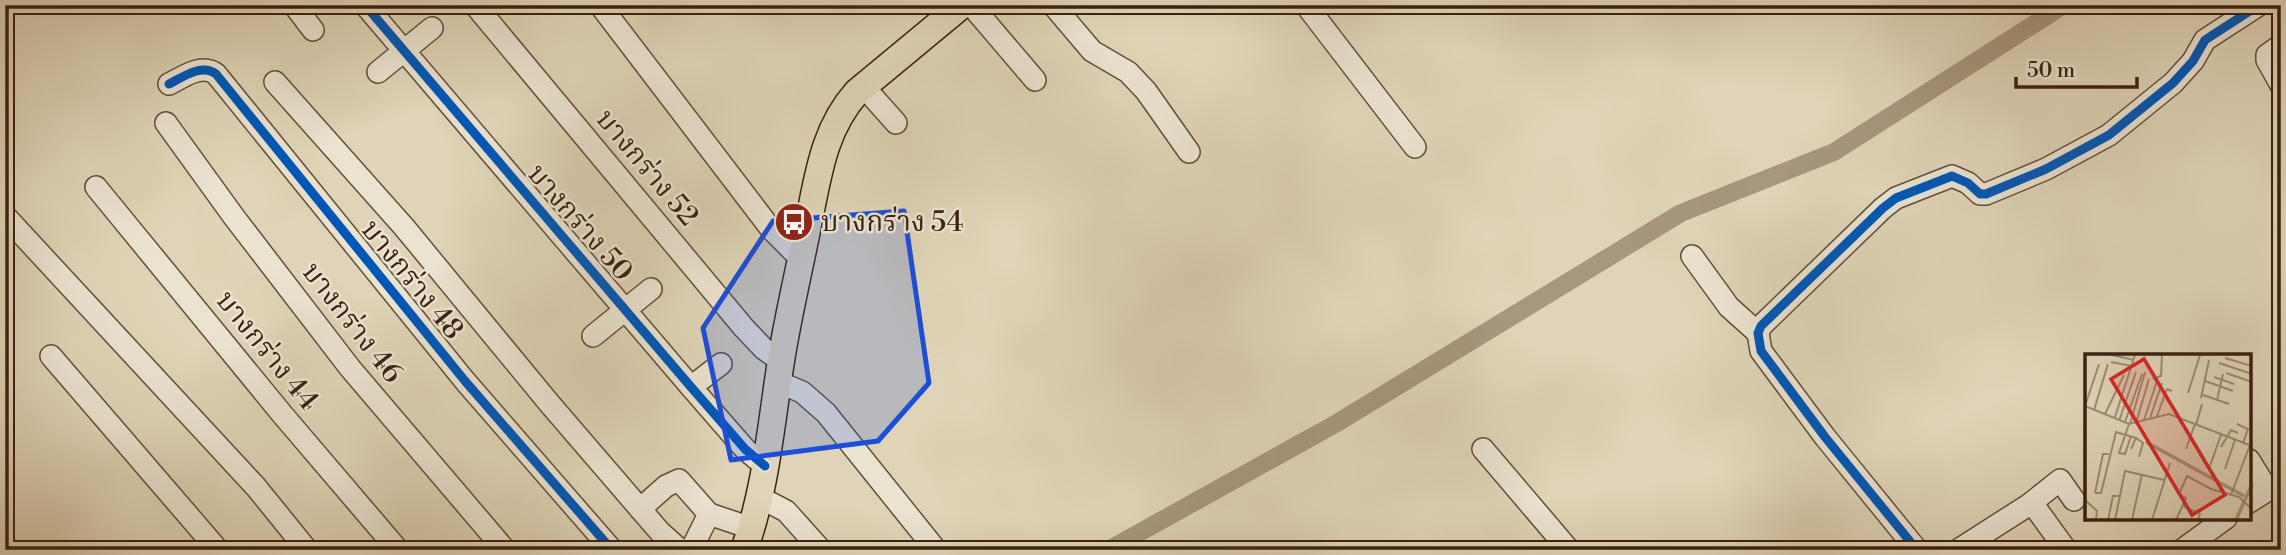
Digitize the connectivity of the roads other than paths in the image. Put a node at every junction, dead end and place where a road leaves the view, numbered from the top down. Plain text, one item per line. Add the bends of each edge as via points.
1 (294, 5) edge
2 (365, 5) edge
3 (475, 5) edge
4 (600, 5) edge
5 (962, 5) edge
6 (971, 5) edge
7 (1054, 5) edge
8 (1306, 5) edge
9 (2259, 5) edge
10 (432, 28) dead end
11 (313, 30) dead end
12 (2281, 45) edge
13 (404, 51) junction
14 (378, 72) dead end
15 (1035, 80) dead end
16 (275, 82) dead end
17 (169, 84) dead end
18 (2281, 85) edge
19 (864, 87) junction
20 (166, 123) dead end
21 (896, 123) dead end
22 (1415, 147) dead end
23 (1189, 152) dead end
24 (96, 187) dead end
25 (5, 216) edge
26 (1692, 256) dead end
27 (800, 258) junction
28 (651, 289) dead end
29 (625, 311) junction
30 (1758, 333) junction
31 (593, 335) dead end
32 (51, 356) dead end
33 (721, 364) dead end
34 (780, 372) junction
35 (691, 387) junction
36 (1483, 449) dead end
37 (2251, 462) edge
38 (765, 466) junction
39 (2274, 486) edge
40 (759, 497) junction
41 (2074, 500) dead end
42 (2251, 501) edge
43 (2030, 504) junction
44 (640, 509) junction
45 (709, 513) junction
46 (2224, 520) edge
47 (747, 539) edge
48 (218, 550) edge
49 (307, 550) edge
50 (398, 550) edge
51 (505, 550) edge
52 (612, 550) edge
53 (680, 550) edge
54 (691, 550) edge
55 (821, 550) edge
56 (936, 550) edge
57 (1569, 550) edge
58 (1916, 550) edge
59 (1958, 550) edge
60 (2066, 550) edge
61 (2182, 550) edge

1 - 11 street
2 - 13 street, บางกร่าง 50
3 - 34 street, บางกร่าง 52
4 - 27 street via 771,229
5 - 19 main road
6 - 15 street
7 - 23 street via 1092,51 1128,72 1146,91
8 - 22 street
9 - 30 street via 2205,40 2173,82 2088,147 1986,194 1952,176 1896,198 1765,321
10 - 13 street
12 - 18 street via 2267,55
13 - 14 street
13 - 29 street, บางกร่าง 50
16 - 44 street via 404,227
17 - 52 street, บางกร่าง 48 via 203,69 216,74 465,381
19 - 21 street
19 - 27 main road via 844,107 821,156
20 - 51 street, บางกร่าง 46 via 350,368
24 - 50 street, บางกร่าง 44
25 - 49 street via 256,487
26 - 30 street via 1730,307
27 - 34 main road
28 - 29 street
29 - 31 street
29 - 35 street, บางกร่าง 50
30 - 58 street via 1761,351
32 - 48 street
33 - 35 street
34 - 38 main road
34 - 56 street, บางกร่าง 52 via 826,413
35 - 38 street, บางกร่าง 50
36 - 57 street
37 - 39 street
38 - 40 main road
39 - 42 street
40 - 47 main road
40 - 55 street via 786,511
41 - 43 street via 2060,480
43 - 59 street
43 - 60 street
44 - 45 street via 679,480
44 - 53 street
45 - 47 street
45 - 54 street
46 - 61 street

